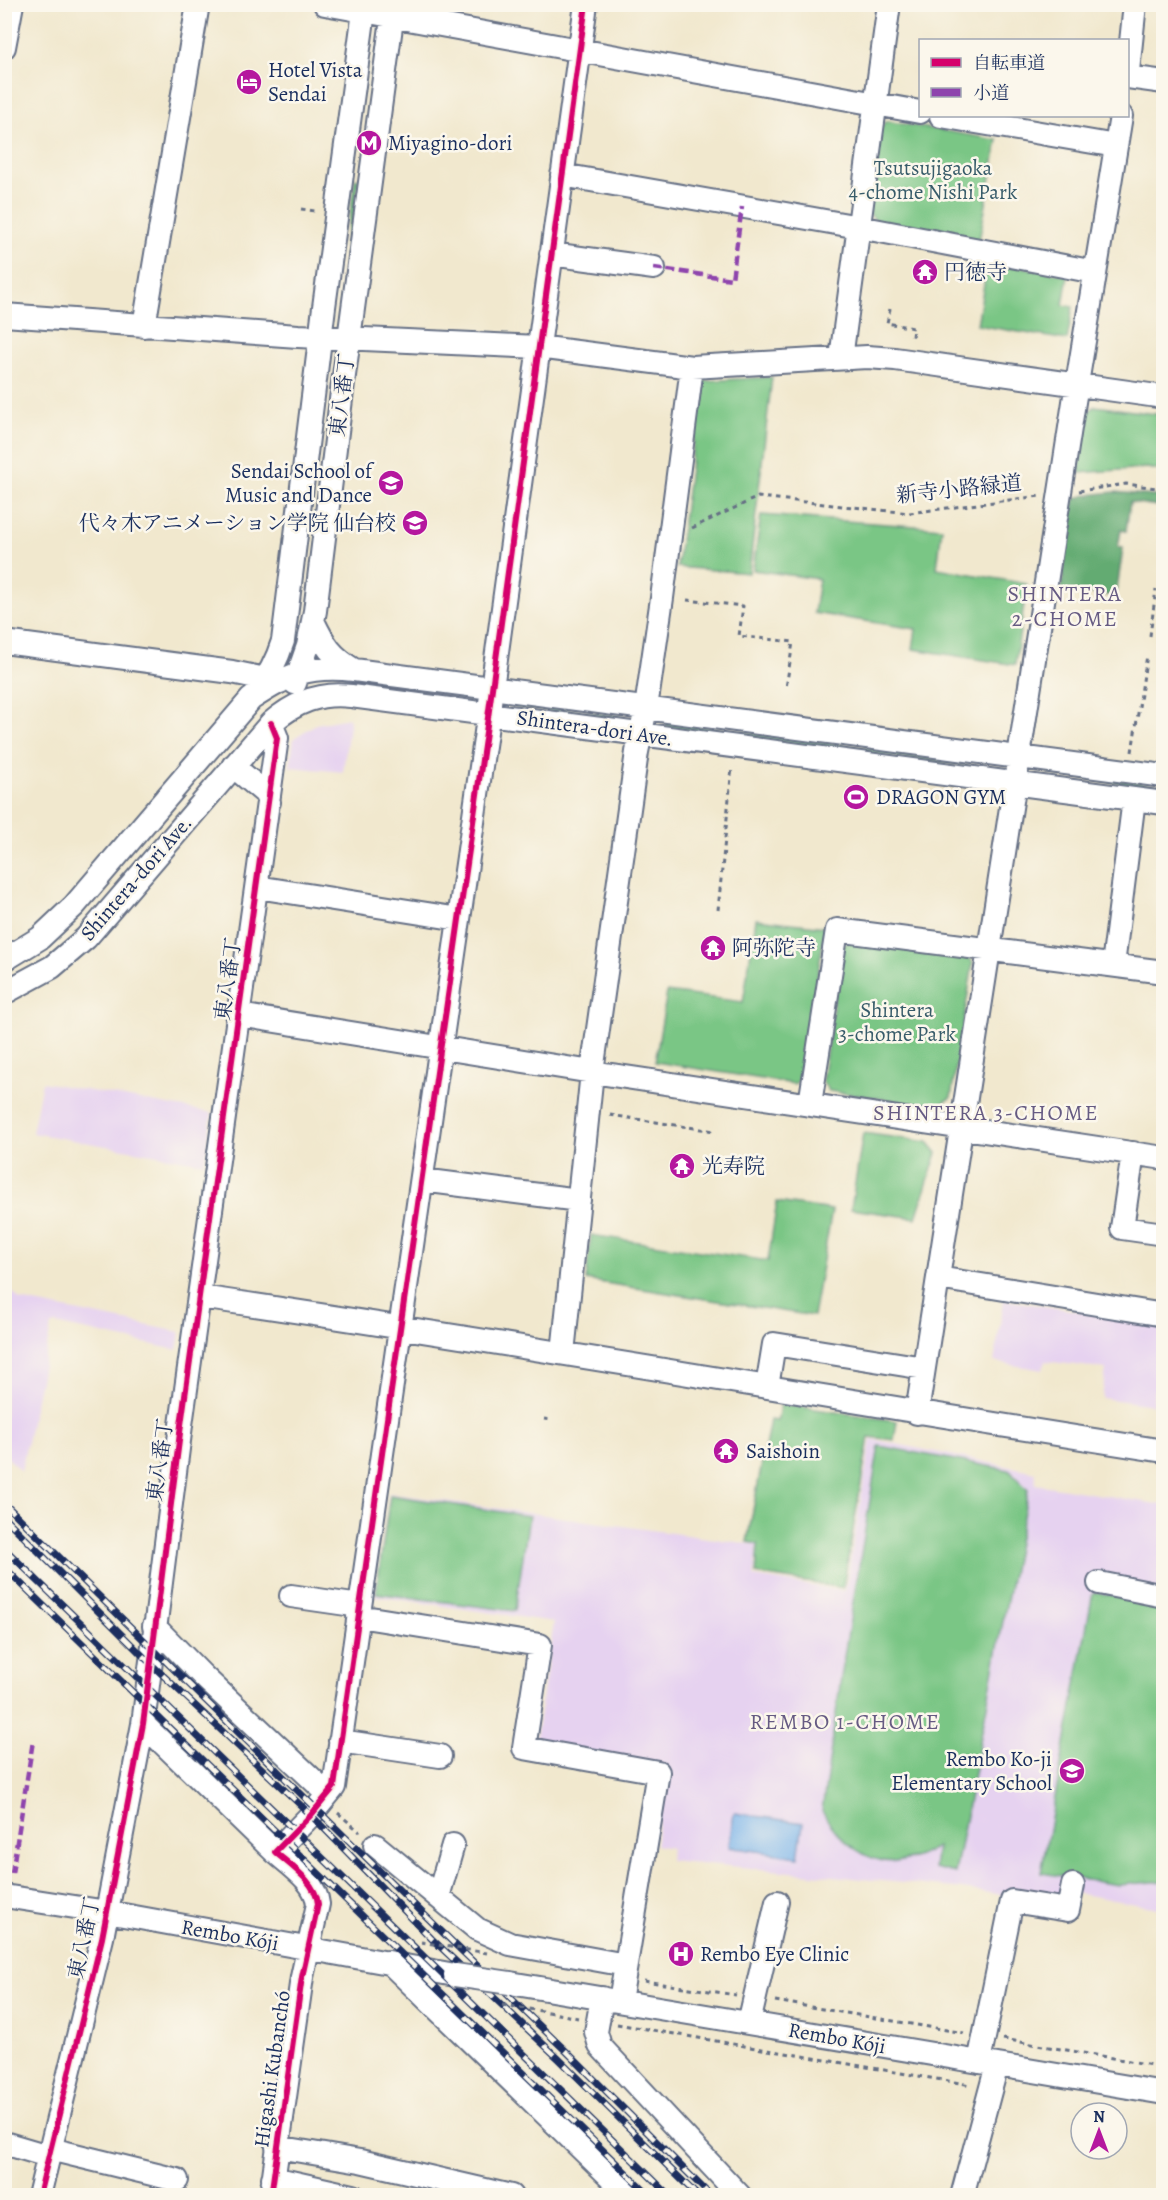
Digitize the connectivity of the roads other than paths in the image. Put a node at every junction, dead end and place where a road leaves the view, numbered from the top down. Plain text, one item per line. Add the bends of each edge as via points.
1 (12, 4) edge
2 (198, 4) edge
3 (325, 4) edge
4 (586, 4) edge
5 (889, 4) edge
6 (1135, 4) edge
7 (365, 8) edge
8 (393, 10) edge
9 (4, 47) edge
10 (579, 49) junction
11 (1129, 61) edge
12 (1129, 77) edge
13 (1164, 82) edge
14 (874, 104) junction
15 (919, 112) edge
16 (947, 117) edge
17 (1121, 117) edge
18 (1116, 146) junction
19 (562, 175) junction
20 (859, 227) junction
21 (551, 254) junction
22 (654, 268) dead end
23 (1095, 272) junction
24 (4, 315) edge
25 (144, 326) junction
26 (321, 337) junction
27 (349, 338) junction
28 (538, 347) junction
29 (841, 358) junction
30 (692, 367) junction
31 (1077, 385) junction
32 (1164, 397) edge
33 (314, 621) junction
34 (283, 641) junction
35 (4, 642) edge
36 (354, 670) junction
37 (284, 680) junction
38 (492, 687) junction
39 (334, 694) junction
40 (251, 699) joint
41 (646, 708) junction
42 (488, 714) junction
43 (271, 723) junction
44 (639, 734) junction
45 (1019, 756) junction
46 (233, 766) junction
47 (1164, 776) edge
48 (1014, 782) junction
49 (1134, 799) junction
50 (269, 802) junction
51 (1164, 803) edge
52 (257, 887) junction
53 (459, 919) junction
54 (990, 949) junction
55 (4, 960) edge
56 (1113, 965) junction
57 (1164, 972) edge
58 (4, 993) edge
59 (239, 1016) junction
60 (440, 1047) junction
61 (592, 1072) junction
62 (810, 1104) junction
63 (961, 1127) junction
64 (1133, 1153) junction
65 (1164, 1158) edge
66 (422, 1180) junction
67 (579, 1200) junction
68 (1164, 1234) edge
69 (938, 1278) junction
70 (200, 1297) junction
71 (1164, 1315) edge
72 (400, 1328) junction
73 (563, 1353) junction
74 (924, 1368) junction
75 (766, 1387) junction
76 (917, 1413) junction
77 (1164, 1452) edge
78 (1099, 1584) dead end
79 (291, 1596) dead end
80 (1164, 1596) edge
81 (359, 1611) junction
82 (154, 1626) junction
83 (143, 1724) junction
84 (340, 1741) junction
85 (440, 1756) dead end
86 (326, 1797) junction
87 (375, 1845) road end
88 (453, 1845) dead end
89 (275, 1852) junction
90 (1073, 1885) dead end
91 (4, 1896) edge
92 (438, 1897) junction
93 (777, 1902) dead end
94 (107, 1912) junction
95 (309, 1949) junction
96 (389, 1962) junction
97 (630, 1972) junction
98 (611, 2000) junction
99 (749, 2023) junction
100 (988, 2064) junction
101 (1164, 2093) edge
102 (4, 2143) edge
103 (278, 2146) junction
104 (49, 2152) junction
105 (177, 2180) dead end
106 (272, 2187) edge
107 (39, 2196) edge
108 (353, 2196) edge
109 (511, 2196) edge
110 (630, 2196) edge
111 (740, 2196) edge
112 (962, 2196) edge

1 - 9 street
2 - 25 street
3 - 7 street
4 - 10 street
5 - 14 street
6 - 11 street
7 - 8 street
7 - 26 street, 東八番丁
8 - 10 street
8 - 27 street, 東八番丁
10 - 14 street
10 - 19 street
12 - 13 street
14 - 15 street
14 - 20 street
16 - 18 street
17 - 18 street
18 - 23 street
19 - 20 street
19 - 21 street
20 - 23 street
20 - 29 street
21 - 22 street
21 - 28 street
23 - 31 street
24 - 25 street
25 - 26 street
26 - 27 street
26 - 34 street, 東八番丁
27 - 28 street
27 - 33 street, 東八番丁
28 - 30 street
28 - 38 street
29 - 30 street
29 - 31 street via 895,359
30 - 41 street
31 - 32 street
31 - 45 street
33 - 36 street via 327,650
33 - 37 street, 東八番丁 via 308,646
34 - 37 street via 287,654
34 - 37 street, 東八番丁 via 277,659
35 - 37 street
36 - 37 street, Shintera-dori Ave. via 338,668
36 - 38 street, Shintera-dori Ave.
37 - 39 street
37 - 40 street, 東八番丁
37 - 43 street, 東八番丁
38 - 41 street, Shintera-dori Ave.
38 - 42 street
39 - 42 street, Shintera-dori Ave.
39 - 43 street, Shintera-dori Ave. via 302,703
40 - 55 street, Shintera-dori Ave. via 74,906 40,938
41 - 44 street
41 - 45 street, Shintera-dori Ave.
42 - 44 street, Shintera-dori Ave.
42 - 53 street
43 - 46 street, Shintera-dori Ave.
43 - 50 street, 東八番丁 via 277,738
44 - 48 street, Shintera-dori Ave.
44 - 61 street
45 - 47 street, Shintera-dori Ave.
45 - 48 street
46 - 50 street via 266,793
46 - 58 street, Shintera-dori Ave. via 86,938 52,967
48 - 49 street, Shintera-dori Ave.
48 - 54 street
49 - 51 street, Shintera-dori Ave.
49 - 56 street
50 - 52 street, 東八番丁
52 - 53 street
52 - 59 street, 東八番丁
53 - 60 street
54 - 56 street
54 - 62 street via 837,930
54 - 63 street
56 - 57 street
59 - 60 street
59 - 70 street, 東八番丁
60 - 61 street
60 - 66 street
61 - 62 street
61 - 67 street
62 - 63 street
63 - 64 street
63 - 69 street
64 - 65 street
64 - 68 street via 1122,1228
66 - 67 street
66 - 72 street
67 - 73 street
69 - 71 street
69 - 74 street
70 - 72 street
70 - 82 street, 東八番丁
72 - 73 street
72 - 81 street
73 - 75 street
74 - 75 street via 774,1344
74 - 76 street
75 - 76 street
76 - 77 street
78 - 80 street
79 - 81 street
81 - 84 street
81 - 97 street via 540,1645 524,1749 660,1763
82 - 83 street, 東八番丁
82 - 86 street
83 - 89 street
83 - 94 street, 東八番丁
84 - 85 street
84 - 86 street via 334,1787
86 - 89 street
87 - 92 street
88 - 92 street
89 - 95 street, Higashi Kubanchó via 312,1886 317,1896
90 - 100 street via 1068,1910 1012,1901 984,2036
91 - 94 street, Rembo Kóji
92 - 97 street via 477,1929 510,1944
93 - 99 street
94 - 95 street, Rembo Kóji
94 - 104 street, 東八番丁
95 - 96 street, Rembo Kóji
95 - 103 street, Higashi Kubanchó
96 - 98 street, Rembo Kóji, bridge
96 - 110 street
97 - 98 street
98 - 99 street, Rembo Kóji
98 - 111 street via 598,2021 600,2046
99 - 100 street, Rembo Kóji
100 - 101 street, Rembo Kóji
100 - 112 street
102 - 104 street
103 - 106 street, Higashi Kubanchó
103 - 109 street
104 - 105 street
104 - 107 street, 東八番丁
106 - 108 street

